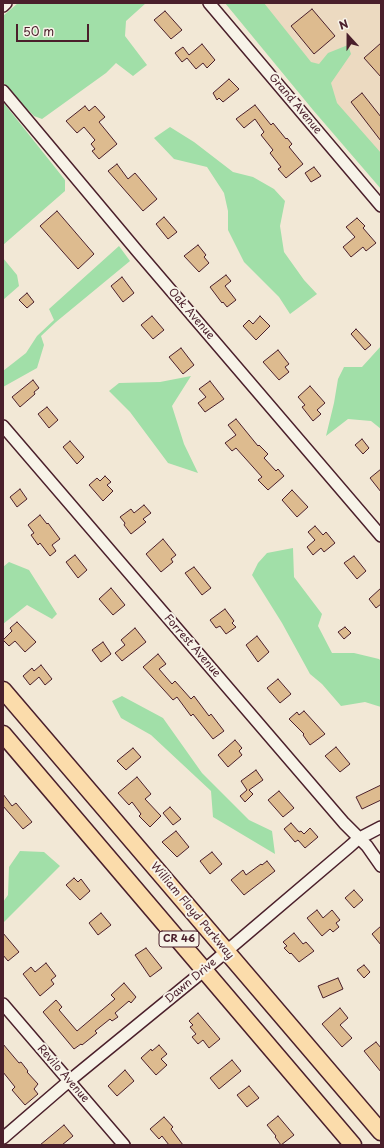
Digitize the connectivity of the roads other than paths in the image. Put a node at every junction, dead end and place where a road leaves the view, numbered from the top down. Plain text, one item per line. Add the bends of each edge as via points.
1 (6, 3) edge
2 (208, 3) edge
3 (3, 6) edge
4 (3, 91) edge
5 (381, 206) edge
6 (3, 426) edge
7 (381, 536) edge
8 (3, 690) edge
9 (3, 734) edge
10 (381, 827) edge
11 (358, 839) junction
12 (381, 866) edge
13 (226, 951) junction
14 (204, 970) junction
15 (3, 1004) edge
16 (69, 1081) junction
17 (381, 1132) edge
18 (3, 1138) edge
19 (124, 1145) edge
20 (353, 1145) edge

1 - 3 street
2 - 5 street, Grand Avenue
4 - 7 street, Oak Avenue
6 - 11 street, Forrest Avenue
8 - 13 highway, William Floyd Parkway / CR 46
9 - 14 highway, CR 46
10 - 11 street, Dawn Drive
11 - 12 street, Forrest Avenue via 367,846
11 - 13 street, Dawn Drive
13 - 14 street, Dawn Drive
13 - 17 highway, William Floyd Parkway / CR 46
14 - 16 street, Dawn Drive
14 - 20 highway, CR 46
15 - 16 street, Revilo Avenue
16 - 18 street, Dawn Drive
16 - 19 street, Revilo Avenue

